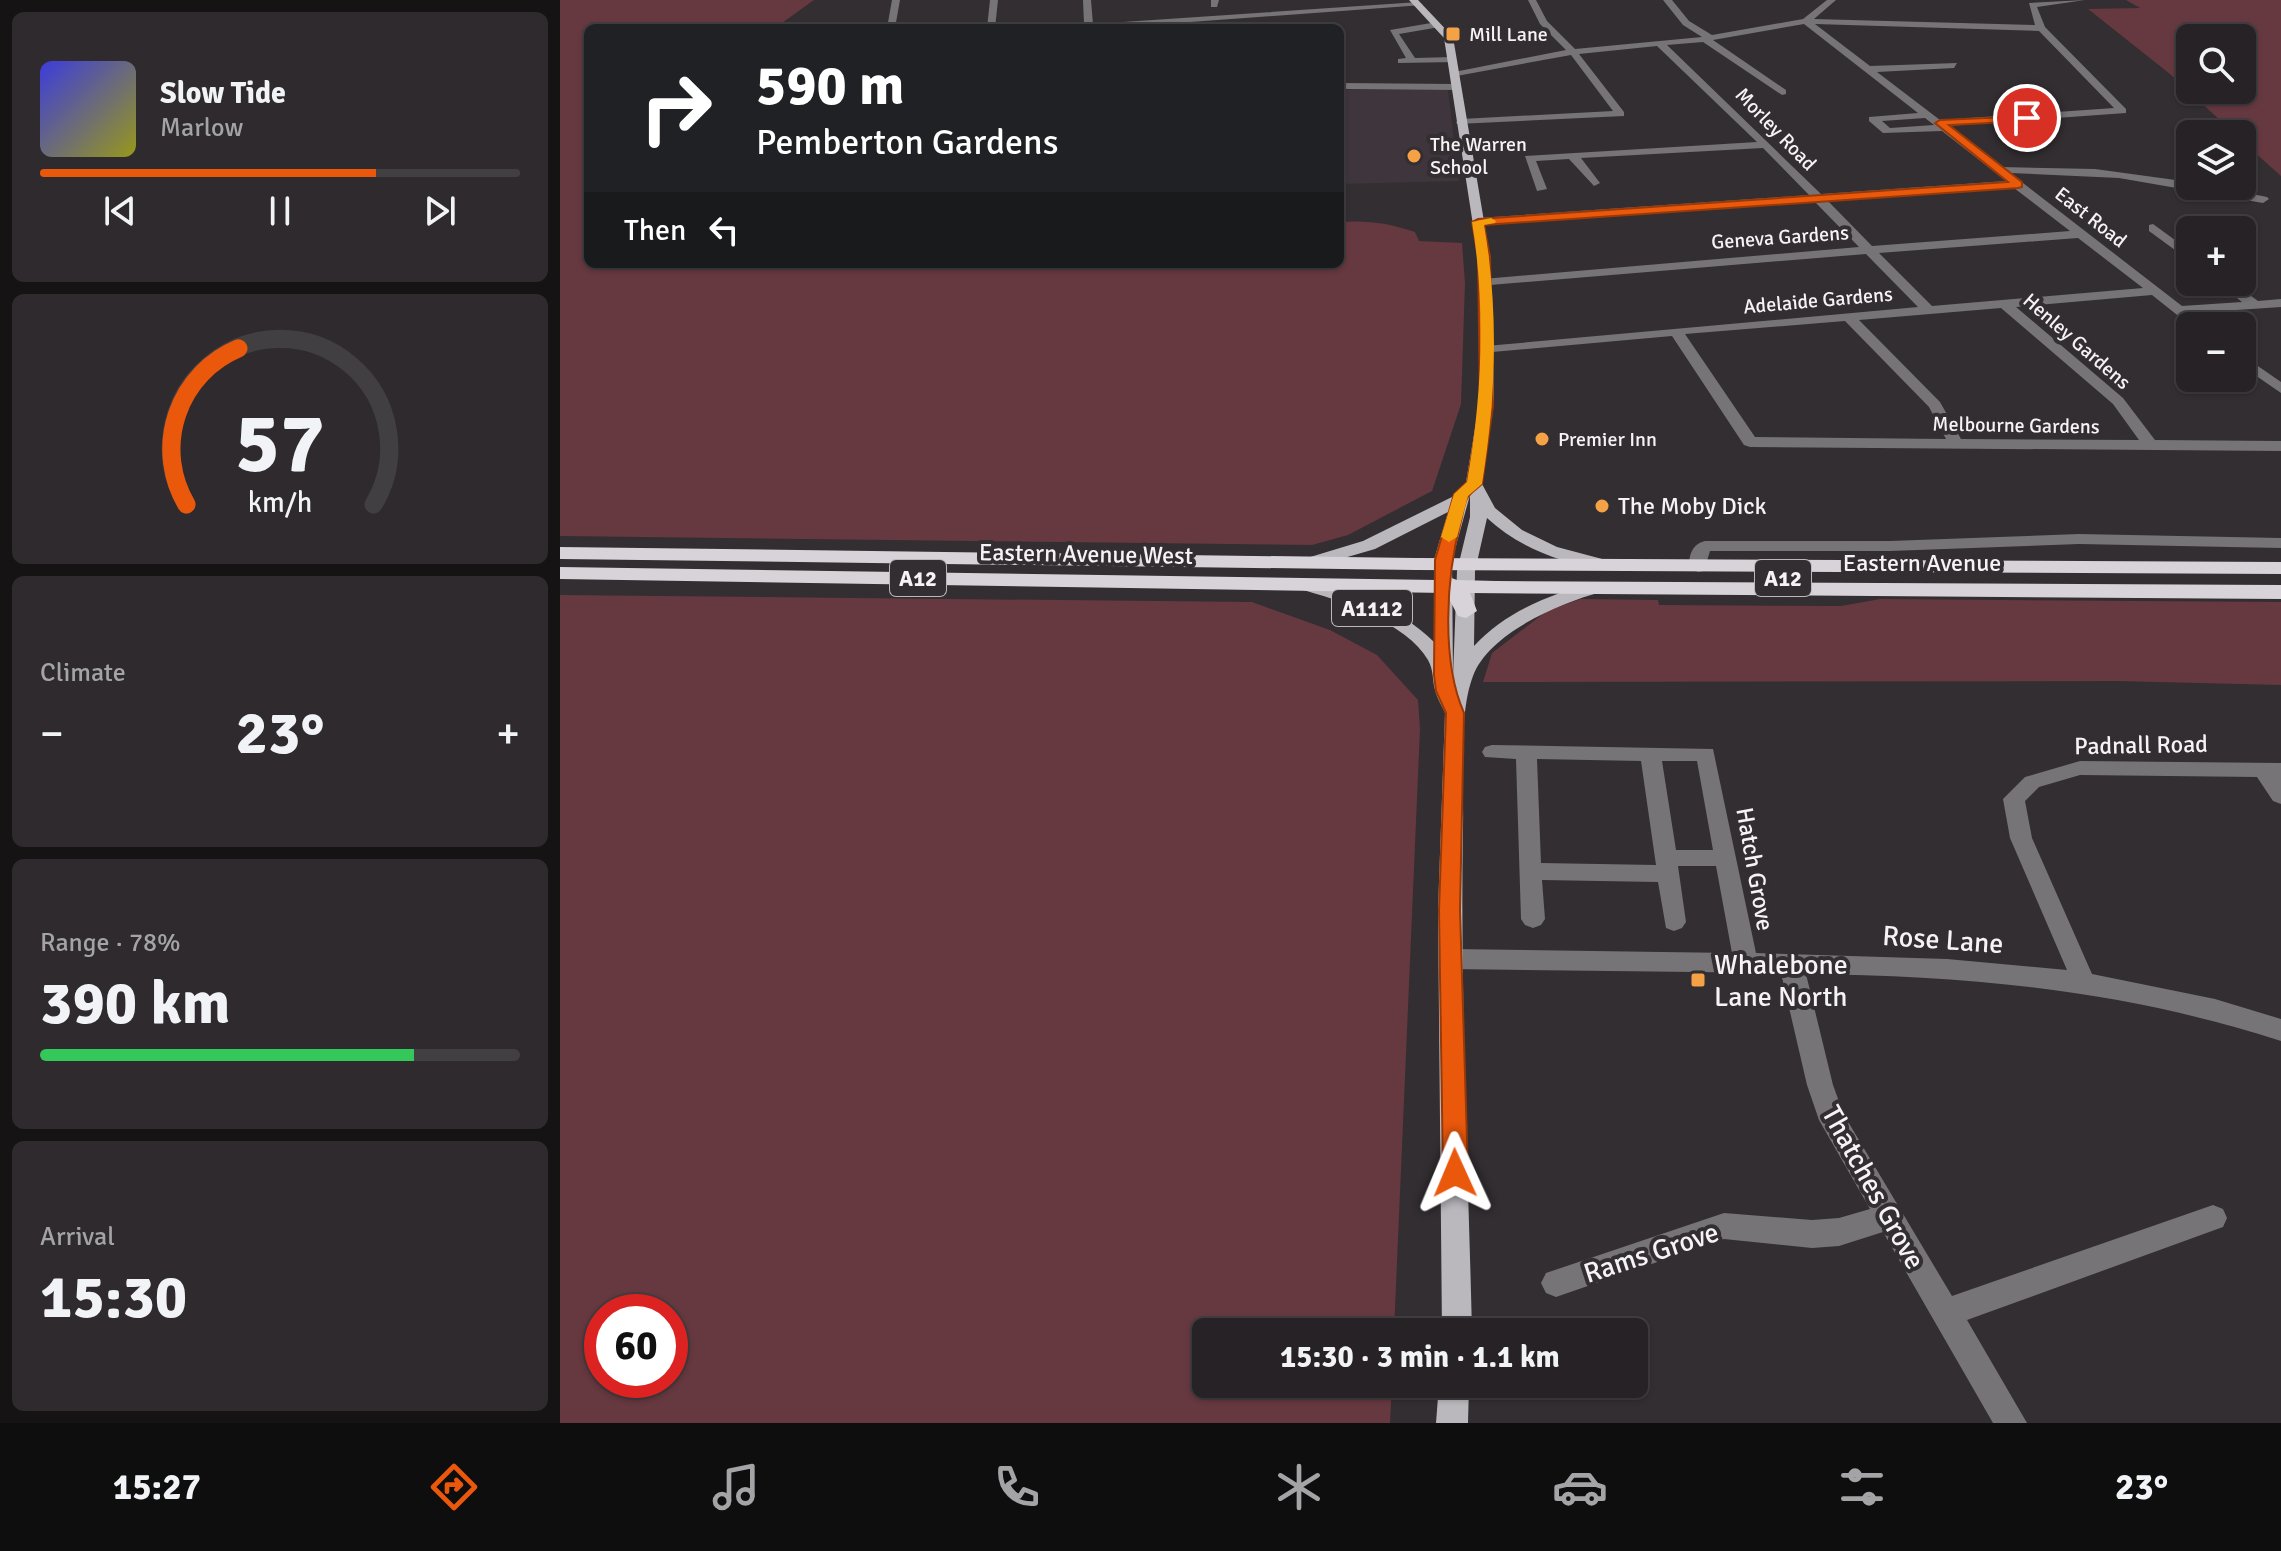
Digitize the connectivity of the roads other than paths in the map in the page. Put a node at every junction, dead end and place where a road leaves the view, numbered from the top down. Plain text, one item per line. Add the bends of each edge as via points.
1 (896, 0) edge
2 (994, 0) edge
3 (1087, 0) edge
4 (1304, 0) edge
5 (1532, 0) edge
6 (1667, 0) edge
7 (1832, 0) edge
8 (2021, 0) edge
9 (2073, 0) edge
10 (2081, 0) edge
11 (1416, 3) edge
12 (2033, 3) junction
13 (1294, 15) junction
14 (1281, 16) junction
15 (1187, 21) edge
16 (1806, 21) junction
17 (892, 24) edge
18 (991, 24) edge
19 (1089, 24) edge
20 (1138, 24) edge
21 (1285, 24) edge
22 (1437, 25) junction
23 (2041, 28) junction
24 (1708, 38) junction
25 (1660, 44) junction
26 (1573, 52) junction
27 (1412, 60) junction
28 (1453, 60) junction
29 (1397, 62) dead end
30 (1954, 65) dead end
31 (1870, 69) junction
32 (1454, 75) junction
33 (1344, 86) edge
34 (1456, 87) junction
35 (1782, 92) dead end
36 (1930, 115) junction
37 (1461, 122) junction
38 (1942, 125) junction
39 (1767, 145) junction
40 (1572, 155) junction
41 (1999, 170) junction
42 (1594, 183) dead end
43 (2176, 183) edge
44 (2018, 184) junction
45 (1541, 189) dead end
46 (2256, 198) edge
47 (1817, 199) junction
48 (2263, 199) dead end
49 (1478, 222) junction
50 (2153, 228) dead end
51 (2080, 234) junction
52 (2176, 244) edge
53 (1871, 251) junction
54 (1483, 283) junction
55 (2154, 291) junction
56 (2243, 296) edge
57 (2281, 303) edge
58 (2005, 304) junction
59 (2254, 304) junction
60 (2178, 310) junction
61 (1930, 311) junction
62 (2181, 312) edge
63 (1850, 318) junction
64 (1676, 331) junction
65 (1486, 350) junction
66 (2256, 367) edge
67 (2274, 378) edge
68 (2281, 389) edge
69 (1957, 445) junction
70 (2151, 446) junction
71 (2281, 446) edge
72 (1477, 491) junction
73 (1461, 499) junction
74 (2281, 543) edge
75 (560, 553) edge
76 (1041, 559) junction
77 (1305, 563) junction
78 (1619, 566) junction
79 (1698, 567) junction
80 (2281, 568) edge
81 (560, 573) edge
82 (1454, 574) junction
83 (1276, 583) junction
84 (1607, 587) junction
85 (2093, 591) junction
86 (2281, 592) edge
87 (1466, 611) joint
88 (1443, 675) junction
89 (1464, 676) junction
90 (1455, 713) junction
91 (1492, 752) dead end
92 (1526, 752) junction
93 (1650, 754) junction
94 (2272, 770) edge
95 (2281, 796) edge
96 (1726, 858) junction
97 (1667, 866) junction
98 (1530, 871) junction
99 (1533, 919) dead end
100 (1674, 922) dead end
101 (1451, 959) junction
102 (1746, 963) junction
103 (1791, 963) junction
104 (2083, 980) junction
105 (2281, 1030) edge
106 (1888, 1217) junction
107 (2213, 1218) dead end
108 (1556, 1283) dead end
109 (1945, 1313) junction
110 (1457, 1318) edge
111 (1453, 1398) edge
112 (1452, 1423) edge
113 (2011, 1423) edge

1 - 17 street
2 - 18 street
3 - 19 street
4 - 13 street via 1289,6
5 - 26 street via 1543,22
6 - 24 street
7 - 16 street
8 - 12 street
9 - 10 street
9 - 12 street
11 - 13 street
11 - 22 main road, A1112
12 - 23 street
13 - 14 street
14 - 15 street
14 - 21 street
15 - 20 street
16 - 23 street
16 - 24 street
16 - 31 street, East Road
22 - 27 street via 1393,32
22 - 28 main road, A1112 via 1448,37
23 - 38 street via 2122,111
24 - 25 street
24 - 35 street
25 - 26 street
25 - 39 street, Morley Road
26 - 32 street
26 - 37 street via 1620,114
27 - 28 street
27 - 29 street
28 - 32 main road, A1112
30 - 31 street
31 - 36 street, East Road
32 - 34 main road, A1112
33 - 34 street
34 - 37 main road, A1112
36 - 38 street, East Road
36 - 38 street via 1873,119 1887,131
37 - 49 main road, A1112
38 - 41 street, East Road
39 - 40 street
39 - 47 street, Morley Road
40 - 42 street
40 - 45 street via 1529,158
41 - 43 street via 2135,174
41 - 44 street, East Road
44 - 47 street
44 - 51 street, East Road
46 - 48 street
47 - 49 street
47 - 53 street, Morley Road
49 - 54 main road, A1112
50 - 52 street
51 - 53 street, Geneva Gardens
51 - 55 street, East Road
53 - 54 street, Geneva Gardens
53 - 61 street, Morley Road
54 - 65 main road, A1112
55 - 58 street, Adelaide Gardens
55 - 60 street, East Road
56 - 59 street
57 - 59 street
58 - 61 street, Adelaide Gardens
58 - 70 street, Henley Gardens via 2118,401
59 - 60 street
60 - 62 street, East Road
61 - 63 street, Adelaide Gardens
63 - 64 street, Adelaide Gardens
63 - 69 street via 1935,405
64 - 65 street, Adelaide Gardens
64 - 69 street, Melbourne Gardens via 1750,442
65 - 72 main road, A1112
66 - 67 street
67 - 68 street
69 - 70 street, Melbourne Gardens
70 - 71 street, Melbourne Gardens
72 - 73 main road, A1112 via 1461,494
72 - 78 main road via 1495,519 1518,534 1564,555
72 - 82 main road, A1112
73 - 77 main road, A1112 via 1369,545
73 - 82 main road, A1112
74 - 79 street, Eastern Avenue via 2079,539 1705,546
75 - 76 highway, Eastern Avenue West / A12
76 - 77 highway, Eastern Avenue West / A12
76 - 82 highway, A12 via 1200,570
77 - 82 highway, Eastern Avenue West / A12
78 - 79 highway, Eastern Avenue / A12
78 - 82 highway, Eastern Avenue / A12 via 1506,565
79 - 80 highway, Eastern Avenue / A12
81 - 83 highway, Eastern Avenue West / A12
82 - 83 highway, Eastern Avenue West / A12 via 1399,585
82 - 84 highway, Eastern Avenue / A12
82 - 85 highway, A12 via 1992,581
82 - 87 highway
82 - 88 main road, A1112
83 - 88 main road, A1112 via 1329,590 1372,608 1431,648
84 - 85 highway, Eastern Avenue / A12
84 - 89 main road, A1112 via 1568,594 1543,607 1478,651
85 - 86 highway, Eastern Avenue / A12
87 - 89 main road, A1112
88 - 90 main road, A1112
89 - 90 main road, A1112
90 - 101 main road, A1112
91 - 92 street
92 - 93 street
92 - 98 street
93 - 96 street, Hatch Grove via 1706,754
93 - 97 street
94 - 95 street
94 - 104 street, Padnall Road via 2080,768 2024,787 2014,799 2021,838
96 - 97 street
96 - 102 street, Hatch Grove
97 - 98 street
97 - 100 street
98 - 99 street
101 - 102 street, Rose Lane
101 - 110 main road, A1112
102 - 103 street, Rose Lane
103 - 104 street, Rose Lane via 1958,968
103 - 106 street, Thatches Grove via 1832,1120
104 - 105 street, Rose Lane
106 - 108 street, Rams Grove via 1812,1234 1724,1226
106 - 109 street, Thatches Grove
107 - 109 street
109 - 113 street, Thatches Grove
111 - 112 main road

